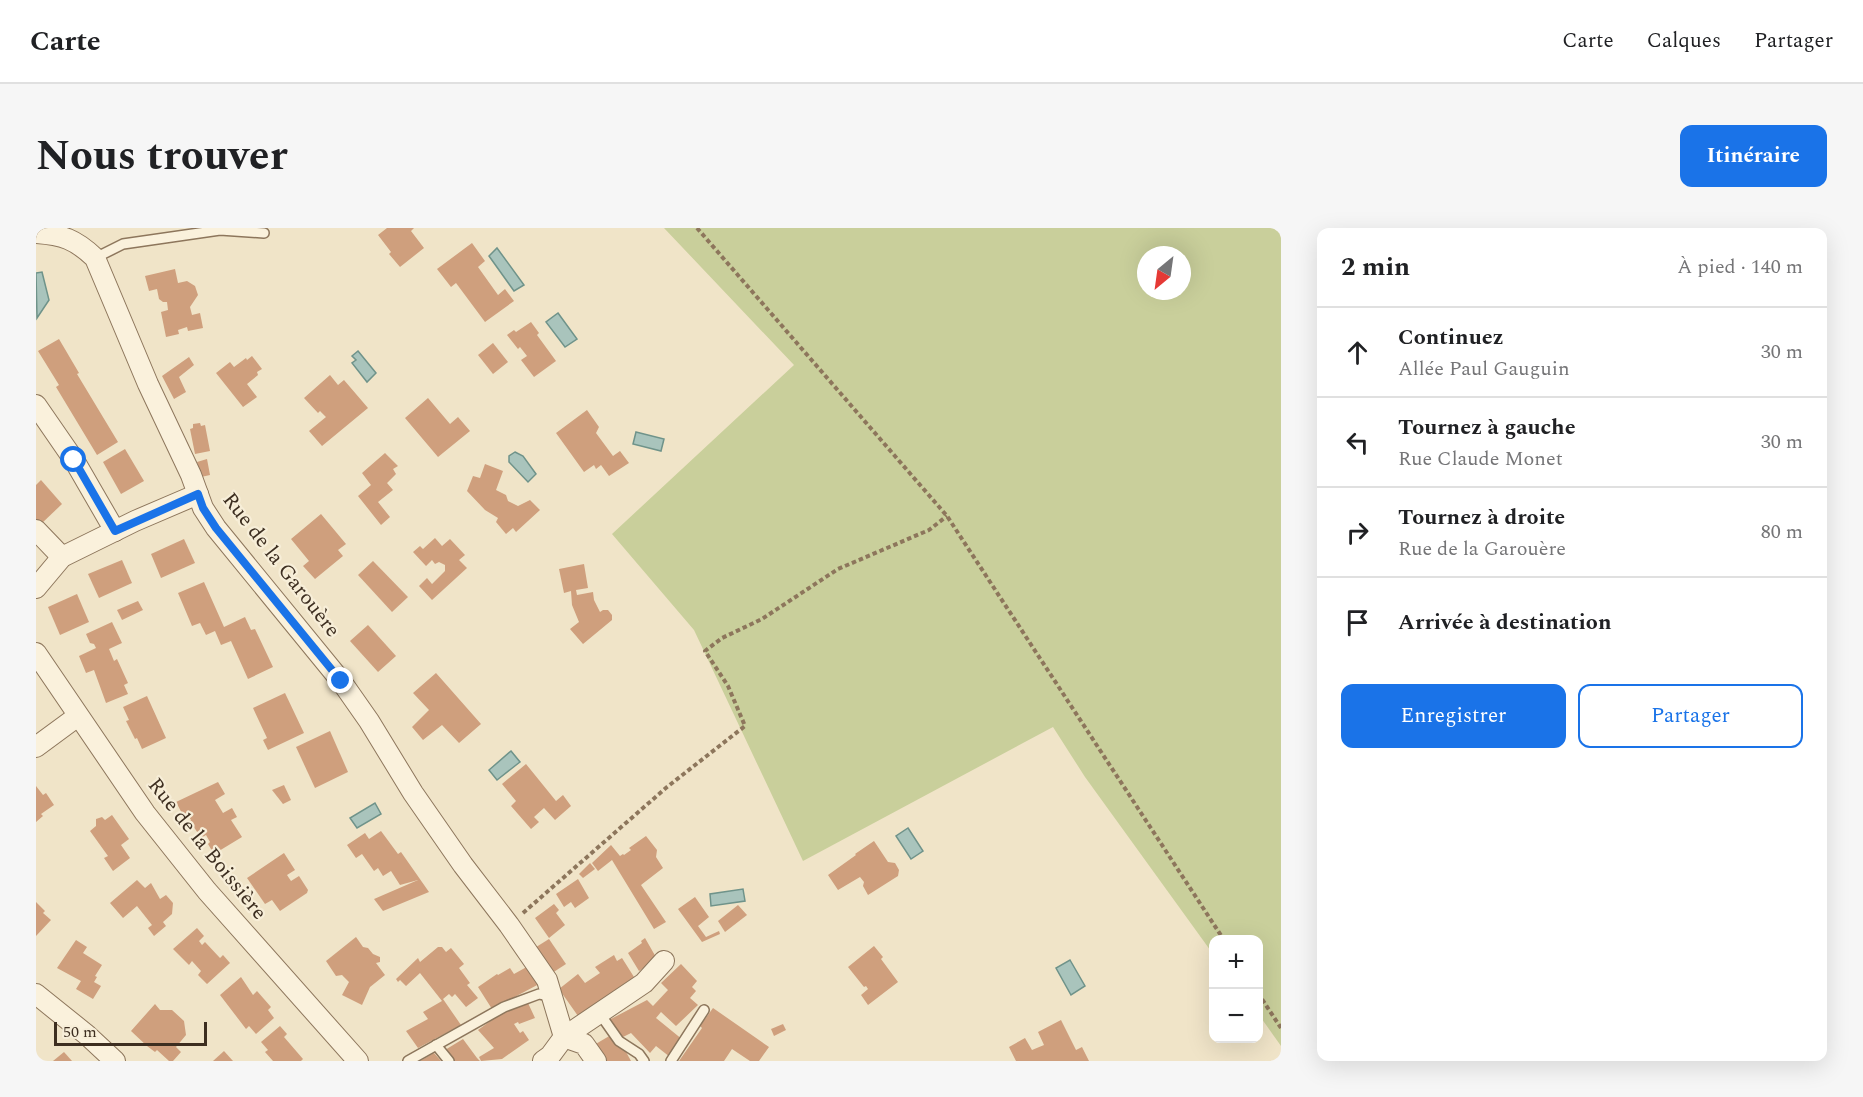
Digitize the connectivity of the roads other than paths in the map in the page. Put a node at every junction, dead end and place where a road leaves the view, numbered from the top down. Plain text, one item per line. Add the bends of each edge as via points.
1 (36, 233) edge
2 (264, 233) dead end
3 (95, 258) junction
4 (36, 405) edge
5 (198, 494) junction
6 (36, 530) edge
7 (115, 531) junction
8 (62, 557) junction
9 (36, 588) edge
10 (36, 653) edge
11 (78, 716) junction
12 (36, 747) edge
13 (664, 961) dead end
14 (36, 994) edge
15 (551, 996) junction
16 (704, 1010) dead end
17 (600, 1014) junction
18 (564, 1037) junction
19 (436, 1045) junction
20 (115, 1061) edge
21 (358, 1061) edge
22 (408, 1061) edge
23 (449, 1061) edge
24 (543, 1061) edge
25 (596, 1061) edge
26 (644, 1061) edge
27 (671, 1061) edge

1 - 3 street, Rue de la Garouère via 69,238
2 - 3 lane via 220,230 123,244
3 - 5 street, Rue de la Garouère
4 - 7 street
5 - 7 street
5 - 15 street, Rue de la Garouère via 216,528 341,681 413,793 547,980
6 - 8 street
7 - 8 street
8 - 9 street
10 - 11 street, Rue de la Boissière
11 - 12 street
11 - 21 street, Rue de la Boissière via 145,813 200,882
13 - 17 street via 644,982
14 - 20 street
15 - 18 street, Rue de la Garouère
15 - 19 lane via 539,994 504,1007
16 - 27 lane
17 - 18 street
17 - 26 lane via 619,1041
18 - 24 street
18 - 25 street via 584,1044
19 - 22 lane
19 - 23 lane

